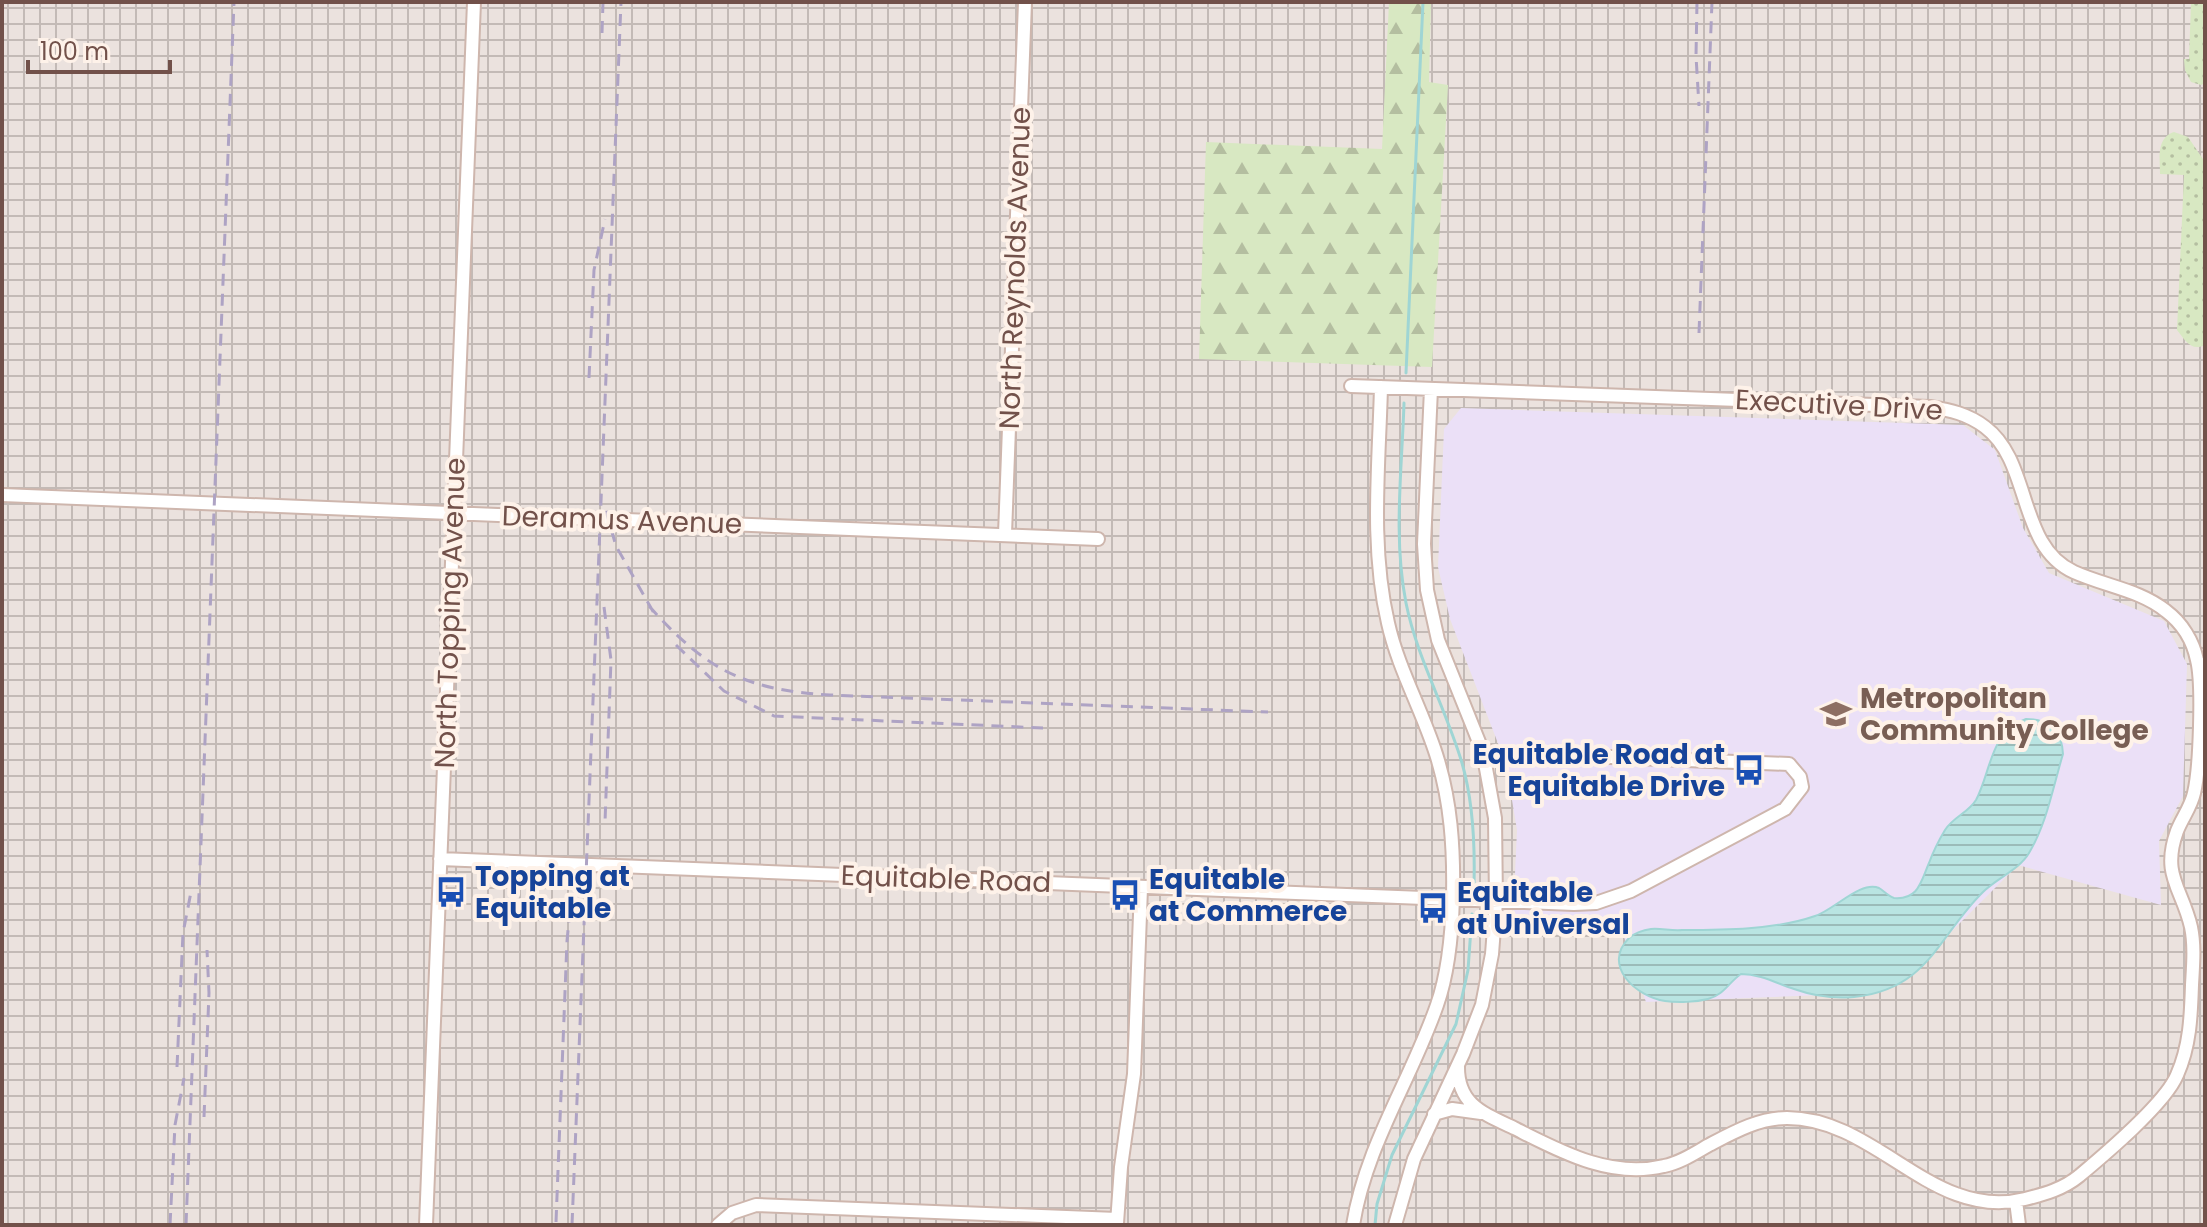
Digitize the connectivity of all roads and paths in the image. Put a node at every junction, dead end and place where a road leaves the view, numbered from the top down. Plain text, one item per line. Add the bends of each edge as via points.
1 (474, 2) edge
2 (1025, 2) edge
3 (1351, 386) dead end
4 (1381, 387) junction
5 (1431, 389) junction
6 (2, 495) edge
7 (453, 514) junction
8 (1005, 534) junction
9 (1098, 539) dead end
10 (1483, 752) junction
11 (440, 859) junction
12 (1141, 888) junction
13 (1453, 900) junction
14 (1496, 902) junction
15 (1458, 1065) junction
16 (1434, 1114) junction
17 (1488, 1115) junction
18 (2016, 1201) junction
19 (1117, 1222) edge
20 (426, 1225) edge
21 (718, 1225) edge
22 (1353, 1225) edge
23 (1395, 1225) edge
24 (2019, 1225) edge

1 - 7 street, North Topping Avenue
2 - 8 street, North Reynolds Avenue
3 - 4 street, Executive Drive
4 - 5 street, Executive Drive
4 - 13 street via 1381,588 1389,627 1445,785 1453,836
5 - 10 street via 1427,590 1438,640
5 - 18 street, Executive Drive via 1958,412 1983,426 2005,449 2051,555 2074,572 2160,607 2182,627 2199,676 2196,781 2171,861 2193,941 2190,1034 2176,1079 2159,1103 2066,1186
6 - 7 street, Deramus Avenue
7 - 8 street, Deramus Avenue
7 - 11 street, North Topping Avenue
8 - 9 street, Deramus Avenue
10 - 14 street via 1495,818
10 - 14 street, Equitable Road via 1789,764 1802,787 1785,809 1614,898 1574,904
11 - 12 street, Equitable Road
11 - 20 street, North Topping Avenue
12 - 13 street, Equitable Road
12 - 19 street via 1134,1074
13 - 14 street, Equitable Road
13 - 22 street via 1450,951 1438,1005 1365,1169
14 - 15 street via 1487,984
15 - 16 street
15 - 17 street via 1462,1092
16 - 17 street via 1461,1109
16 - 23 street via 1405,1181
17 - 18 street, Executive Drive via 1588,1162 1623,1169 1679,1162 1767,1120 1822,1122 1847,1131 1942,1190 1970,1200
18 - 24 street
19 - 21 street via 756,1205 732,1213

